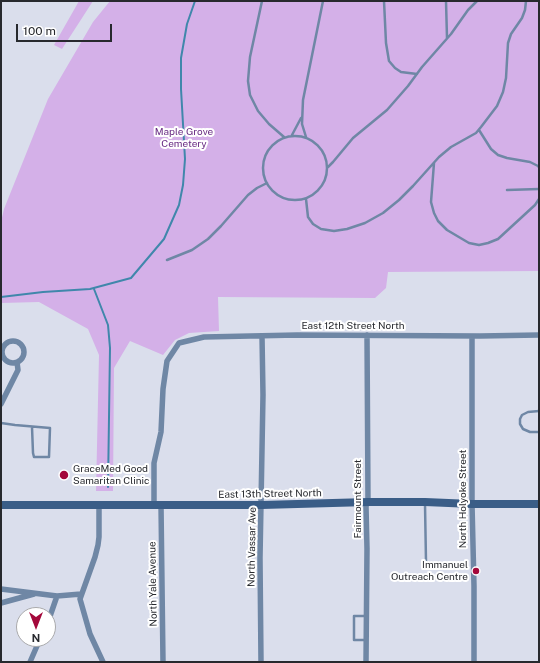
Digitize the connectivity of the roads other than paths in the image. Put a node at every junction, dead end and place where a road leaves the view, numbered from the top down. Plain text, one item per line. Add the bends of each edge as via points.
1 (262, 1) edge
2 (323, 1) edge
3 (384, 1) edge
4 (446, 1) edge
5 (477, 1) edge
6 (526, 1) edge
7 (447, 39) junction
8 (418, 74) junction
9 (302, 116) junction
10 (478, 130) junction
11 (292, 135) junction
12 (284, 137) junction
13 (306, 137) junction
14 (434, 162) junction
15 (328, 167) junction
16 (539, 167) edge
17 (266, 183) junction
18 (539, 189) edge
19 (507, 190) dead end
20 (306, 199) junction
21 (539, 199) edge
22 (167, 260) dead end
23 (539, 334) edge
24 (367, 335) junction
25 (262, 336) junction
26 (472, 336) junction
27 (173, 353) joint
28 (18, 362) dead end
29 (1, 404) edge
30 (539, 412) edge
31 (1, 423) edge
32 (32, 427) junction
33 (539, 432) edge
34 (368, 502) junction
35 (425, 502) junction
36 (472, 504) junction
37 (539, 504) edge
38 (1, 505) edge
39 (99, 505) junction
40 (158, 505) junction
41 (262, 505) junction
42 (442, 563) dead end
43 (1, 589) edge
44 (36, 593) junction
45 (81, 594) junction
46 (57, 596) junction
47 (1, 603) edge
48 (53, 607) edge
49 (366, 616) junction
50 (366, 640) junction
51 (37, 647) edge
52 (30, 662) edge
53 (103, 662) edge
54 (163, 662) edge
55 (261, 662) edge
56 (366, 662) edge
57 (474, 662) edge

1 - 12 lane via 250,57 250,95 258,111
2 - 9 lane
3 - 8 lane via 386,43 390,60 401,72
4 - 7 lane
5 - 7 lane
6 - 10 lane via 522,18 511,34 508,44 503,92 497,106
7 - 8 lane
8 - 15 lane via 387,110 353,138
9 - 11 lane
9 - 13 lane
10 - 14 lane via 451,147
10 - 16 lane via 498,155 530,162
11 - 12 lane
11 - 13 lane
12 - 17 lane via 266,153 263,174
13 - 15 lane via 318,144
14 - 20 lane via 399,200 366,223 347,229 334,231 321,229 313,224 308,217
14 - 21 lane via 434,213 447,230 469,242 479,245 498,239
15 - 20 lane via 323,185
17 - 20 lane via 283,198
17 - 22 lane via 248,195 208,239 192,250
18 - 19 lane
23 - 26 street, East 12th Street North
24 - 25 street, East 12th Street North
24 - 26 street, East 12th Street North
24 - 34 street, Fairmount Street
25 - 27 street, East 12th Street North via 204,337 179,343
25 - 41 street, North Vassar Ave
26 - 36 street, North Holyoke Street
27 - 40 street, North Yale Avenue via 167,361 161,432 154,463
28 - 29 street via 18,370
30 - 33 lane via 522,414 520,419 523,429
31 - 32 lane
32 - 32 lane via 50,428 50,457 34,457
34 - 35 main road, East 13th Street North
34 - 41 main road, East 13th Street North
34 - 49 street, Fairmount Street
35 - 36 main road, East 13th Street North
35 - 42 lane via 426,562
36 - 37 main road, East 13th Street North
36 - 57 street, North Holyoke Street
38 - 39 main road, East 13th Street North
39 - 40 main road, East 13th Street North
39 - 45 street via 98,545
40 - 41 main road, East 13th Street North
40 - 54 street, North Yale Avenue
41 - 55 street, North Vassar Ave
43 - 44 street
44 - 46 street
44 - 47 street
45 - 46 street
45 - 53 street via 80,599 90,634
46 - 48 street
49 - 50 street, Fairmount Street
49 - 50 lane via 354,616 354,640
50 - 56 street, Fairmount Street
51 - 52 street

